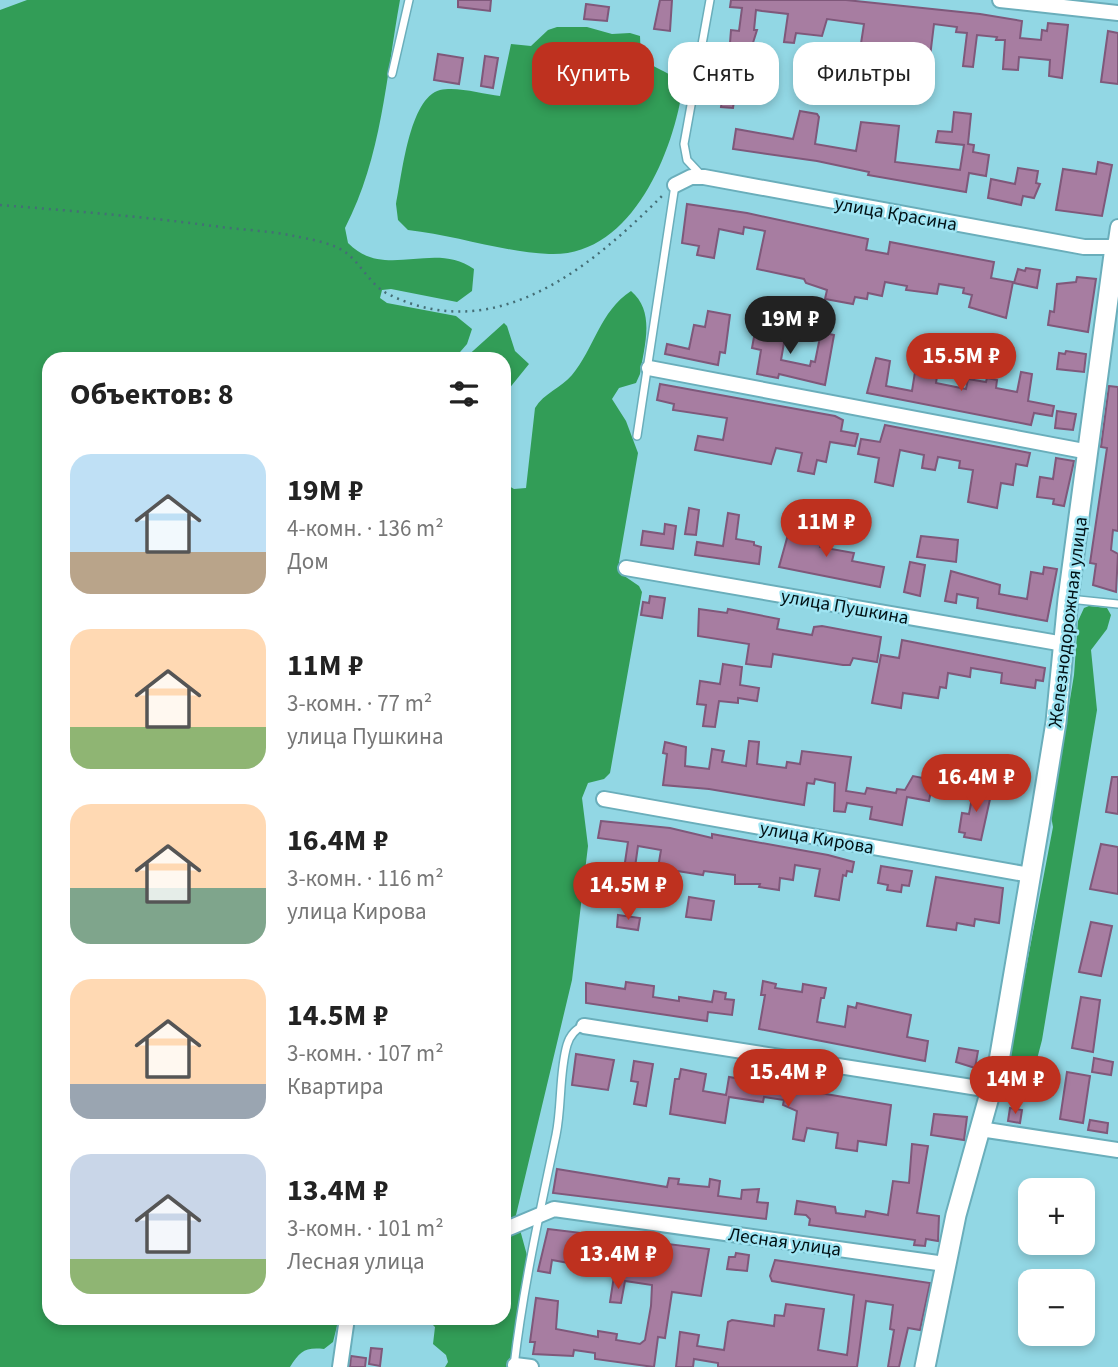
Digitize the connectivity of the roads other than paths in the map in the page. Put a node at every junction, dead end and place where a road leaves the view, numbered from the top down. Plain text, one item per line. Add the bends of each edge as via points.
1 (409, 0) edge
2 (709, 0) edge
3 (1000, 0) edge
4 (1118, 13) edge
5 (392, 74) dead end
6 (704, 177) junction
7 (675, 185) joint
8 (1118, 227) edge
9 (1117, 247) edge
10 (649, 368) junction
11 (637, 436) dead end
12 (1089, 452) junction
13 (626, 568) dead end
14 (1068, 599) junction
15 (1118, 604) edge
16 (1064, 644) junction
17 (604, 799) dead end
18 (1030, 876) junction
19 (584, 1026) joint
20 (991, 1090) junction
21 (980, 1129) junction
22 (1118, 1150) edge
23 (542, 1213) junction
24 (511, 1227) edge
25 (945, 1264) junction
26 (346, 1325) edge
27 (515, 1366) edge
28 (340, 1367) edge
29 (531, 1367) edge
30 (925, 1367) edge

1 - 5 lane
2 - 6 lane via 684,144 687,160
3 - 4 street
6 - 7 street, улица Красина
6 - 9 street, улица Красина via 1084,247
7 - 10 lane
8 - 9 street, Железнодорожная улица
9 - 12 street, Железнодорожная улица
10 - 11 lane
10 - 12 street
12 - 14 street, Железнодорожная улица
13 - 16 street, улица Пушкина
14 - 15 lane
14 - 16 street, Железнодорожная улица
16 - 18 street, Железнодорожная улица
17 - 18 street, улица Кирова
18 - 20 street, Железнодорожная улица
19 - 20 street
19 - 23 lane via 575,1031 567,1046
20 - 21 street, Железнодорожная улица
21 - 22 street
21 - 25 street, Железнодорожная улица
23 - 24 street
23 - 25 street, Лесная улица via 561,1209
23 - 27 lane via 534,1236
25 - 30 street, Железнодорожная улица
26 - 28 street
27 - 29 street

